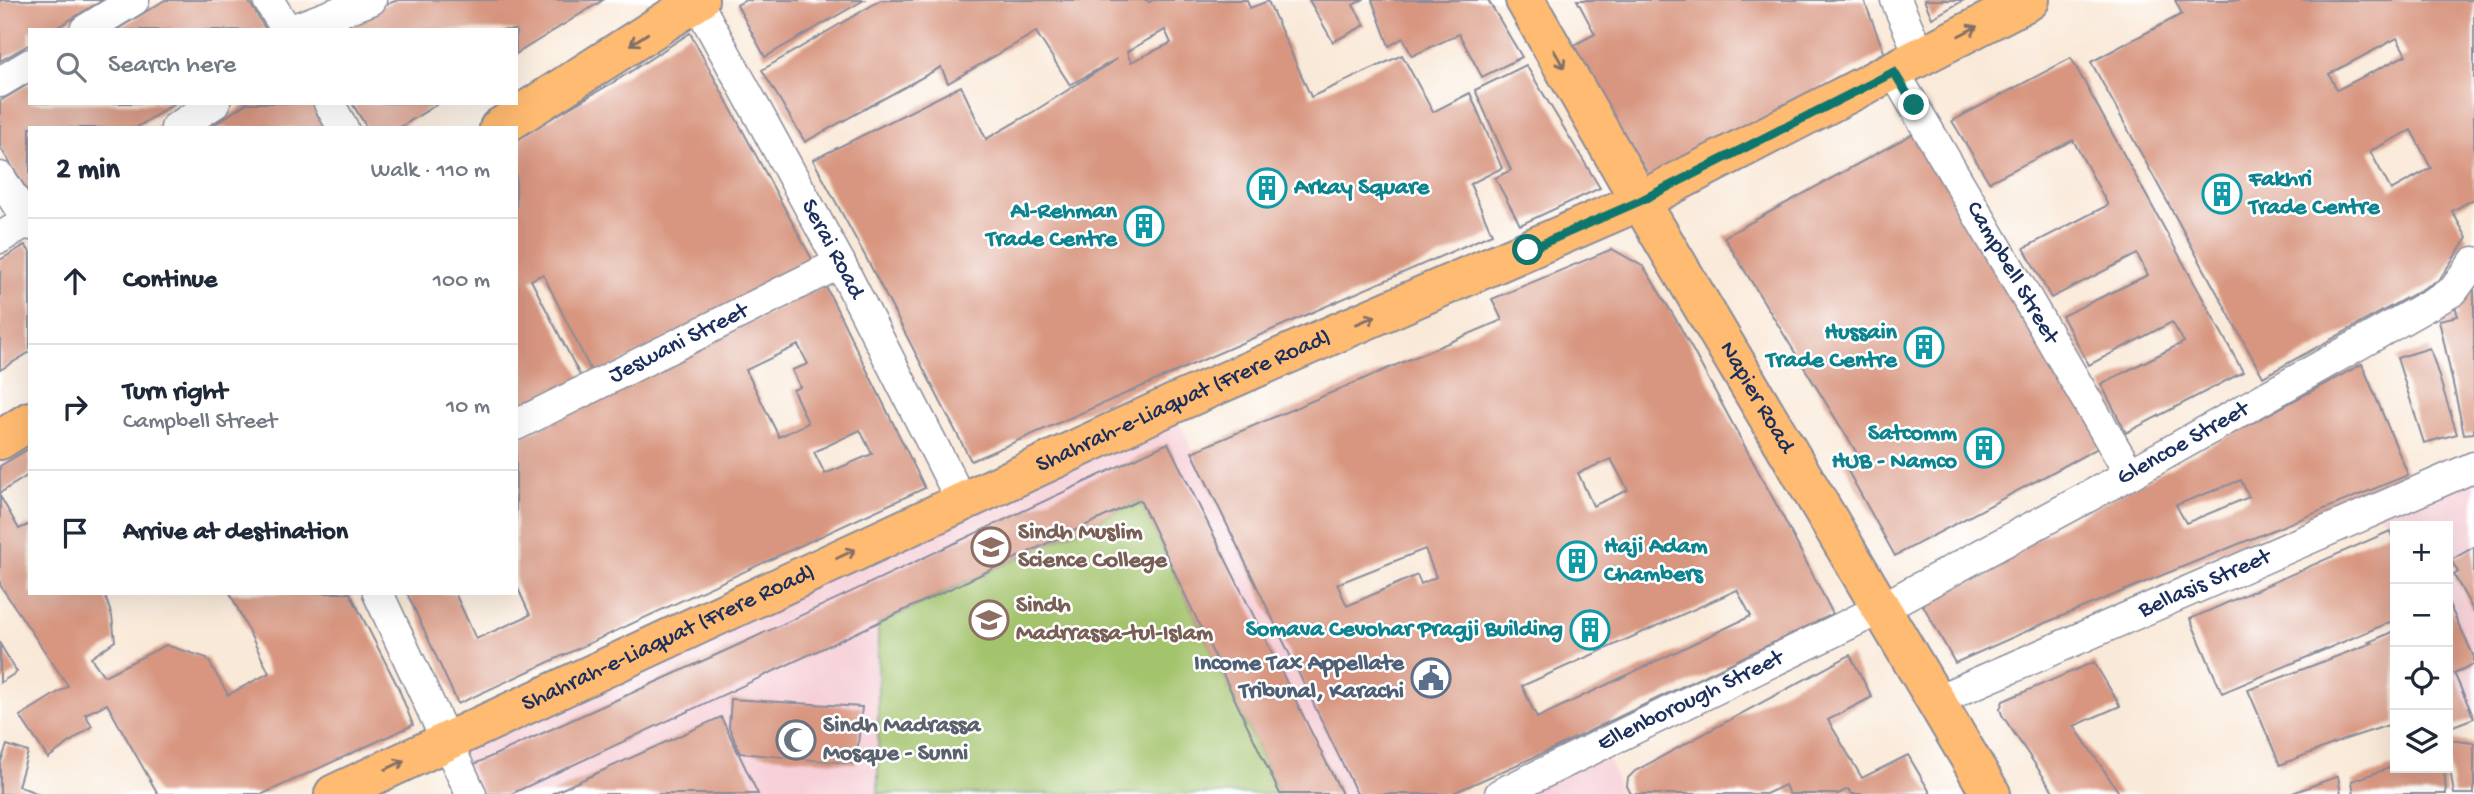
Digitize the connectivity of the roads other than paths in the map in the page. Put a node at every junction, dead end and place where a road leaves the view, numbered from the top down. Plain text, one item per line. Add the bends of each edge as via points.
1 (134, 0) edge
2 (268, 0) edge
3 (371, 0) edge
4 (1525, 0) edge
5 (1896, 0) edge
6 (2029, 0) edge
7 (697, 1) edge
8 (88, 28) edge
9 (288, 28) edge
10 (294, 28) edge
11 (1907, 64) junction
12 (28, 65) edge
13 (0, 82) edge
14 (212, 105) edge
15 (330, 105) edge
16 (179, 126) edge
17 (341, 126) edge
18 (502, 126) edge
19 (0, 177) edge
20 (1640, 201) junction
21 (28, 219) edge
22 (28, 222) edge
23 (0, 238) edge
24 (2474, 262) edge
25 (840, 263) junction
26 (28, 422) edge
27 (518, 424) edge
28 (0, 440) edge
29 (2474, 467) edge
30 (2130, 474) junction
31 (961, 500) junction
32 (379, 595) edge
33 (1882, 608) junction
34 (1935, 701) junction
35 (447, 740) junction
36 (334, 794) edge
37 (471, 794) edge
38 (1500, 794) edge
39 (1991, 794) edge

1 - 8 street
2 - 9 street
3 - 10 street
4 -> 20 main road, Napier Road
5 - 11 street, Campbell Street
11 -> 6 main road, Shahrah-e-Liaquat (Frere Road)
7 -> 18 main road
7 - 25 street, Serai Road
11 - 20 main road, Shahrah-e-Liaquat (Frere Road)
11 - 30 street, Campbell Street
12 - 13 street
14 - 16 street
15 - 17 street
19 - 21 street
31 -> 20 main road, Shahrah-e-Liaquat (Frere Road)
20 - 33 main road, Napier Road
22 - 23 street
24 - 30 street, Glencoe Street via 2453,291
25 - 27 street, Jeswani Street
25 - 31 street, Serai Road
26 - 28 main road
29 - 34 street, Bellasis Street
30 - 33 street, Glencoe Street
35 -> 31 main road, Shahrah-e-Liaquat (Frere Road)
32 - 35 street
33 - 34 main road, Napier Road
33 - 38 street, Ellenborough Street
34 - 39 main road, Napier Road
36 -> 35 main road, Shahrah-e-Liaquat (Frere Road)
35 - 37 street

